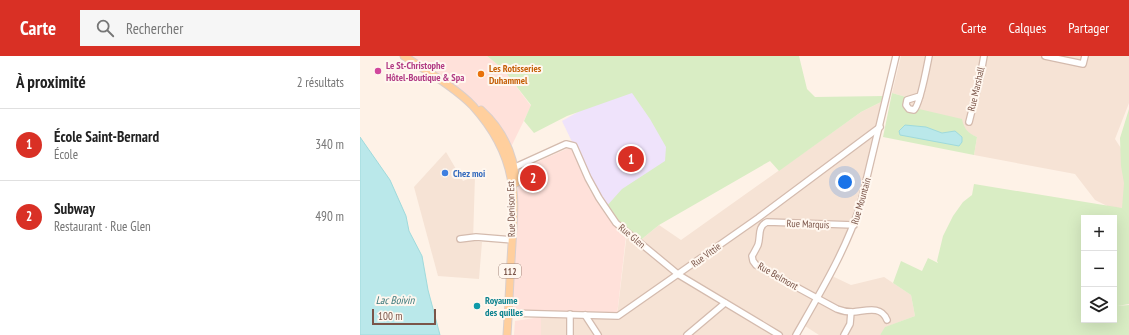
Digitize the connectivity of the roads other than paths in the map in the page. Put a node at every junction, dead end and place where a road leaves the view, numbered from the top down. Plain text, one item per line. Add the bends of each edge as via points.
1 (404, 56) edge
2 (896, 56) edge
3 (929, 56) edge
4 (984, 56) edge
5 (1045, 56) edge
6 (1085, 56) edge
7 (920, 96) dead end
8 (969, 122) dead end
9 (880, 127) junction
10 (512, 168) junction
11 (763, 224) joint
12 (854, 225) junction
13 (460, 239) dead end
14 (512, 240) junction
15 (679, 275) junction
16 (818, 298) junction
17 (725, 303) junction
18 (851, 312) junction
19 (508, 313) junction
20 (570, 314) junction
21 (585, 315) junction
22 (887, 320) dead end
23 (507, 335) edge
24 (570, 335) edge
25 (598, 335) edge
26 (687, 335) edge
27 (779, 335) edge
28 (796, 335) edge
29 (844, 335) edge

1 - 10 main road, Rue Denison Est via 483,112 509,148
2 - 9 street, Rue Mountain
3 - 7 street
4 - 8 street, Rue Marshall
5 - 6 street via 1083,64
9 - 12 street, Rue Mountain
9 - 15 street, Rue Vittie
10 - 14 main road, Rue Denison Est / 112 via 516,183
10 - 15 street, Rue Glen via 566,144 574,146 588,178 616,223
11 - 12 street, Rue Marquis via 767,222
11 - 16 street, Rue Belmont via 752,256 753,261
12 - 16 street, Rue Mountain
13 - 14 street via 476,237
14 - 19 main road, Rue Denison Est / 112
15 - 17 street, Rue Glen
15 - 21 street, Rue Vittie via 618,316
16 - 18 street via 837,309
16 - 28 street, Rue Mountain
17 - 26 street
17 - 27 street, Rue Glen
18 - 22 street via 875,310
18 - 29 street via 850,324
19 - 20 street, Rue Vittie
19 - 23 main road, Rue Denison Est / 112
20 - 21 street, Rue Vittie
20 - 24 street
21 - 25 street

